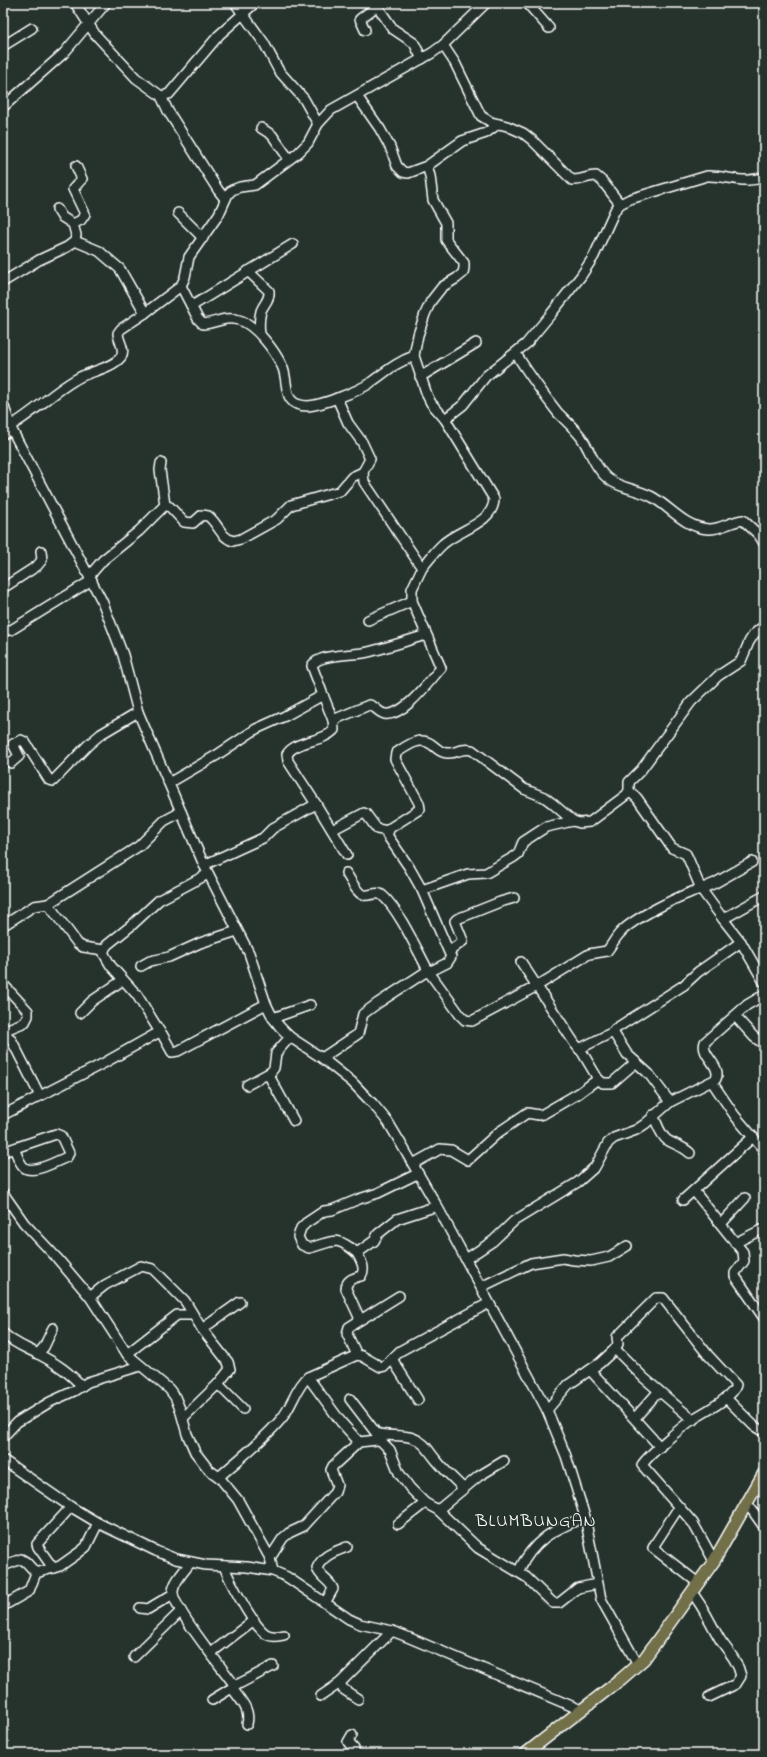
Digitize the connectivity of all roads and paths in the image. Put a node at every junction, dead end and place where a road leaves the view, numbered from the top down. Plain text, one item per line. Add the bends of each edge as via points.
1 (75, 3) edge
2 (106, 3) edge
3 (235, 3) edge
4 (255, 3) edge
5 (486, 3) edge
6 (527, 3) edge
7 (376, 5) edge
8 (244, 15) junction
9 (89, 24) junction
10 (32, 28) dead end
11 (549, 28) dead end
12 (365, 30) dead end
13 (443, 45) junction
14 (3, 46) edge
15 (422, 59) junction
16 (161, 96) junction
17 (357, 96) junction
18 (3, 108) edge
19 (318, 124) junction
20 (498, 124) junction
21 (261, 128) dead end
22 (289, 159) junction
23 (76, 166) dead end
24 (427, 166) junction
25 (764, 177) edge
26 (225, 199) junction
27 (620, 204) junction
28 (57, 209) dead end
29 (178, 213) dead end
30 (73, 224) junction
31 (203, 238) junction
32 (75, 241) junction
33 (292, 244) dead end
34 (248, 271) junction
35 (3, 282) edge
36 (181, 286) junction
37 (192, 306) junction
38 (145, 313) junction
39 (260, 334) junction
40 (476, 343) dead end
41 (516, 354) junction
42 (414, 356) junction
43 (420, 377) junction
44 (337, 398) junction
45 (3, 404) edge
46 (445, 419) junction
47 (12, 427) junction
48 (3, 434) edge
49 (161, 463) dead end
50 (363, 472) junction
51 (165, 505) junction
52 (764, 543) edge
53 (41, 551) dead end
54 (422, 568) junction
55 (91, 578) junction
56 (3, 588) edge
57 (412, 601) junction
58 (368, 620) dead end
59 (764, 626) edge
60 (3, 628) edge
61 (426, 635) junction
62 (323, 695) junction
63 (138, 712) junction
64 (333, 720) junction
65 (11, 763) dead end
66 (168, 783) junction
67 (629, 791) junction
68 (316, 804) junction
69 (181, 812) junction
70 (573, 821) junction
71 (332, 830) junction
72 (388, 831) junction
73 (347, 855) dead end
74 (752, 862) dead end
75 (206, 870) junction
76 (346, 873) dead end
77 (701, 889) junction
78 (422, 890) junction
79 (764, 896) edge
80 (514, 898) dead end
81 (48, 904) junction
82 (723, 920) junction
83 (3, 925) edge
84 (238, 931) junction
85 (741, 942) junction
86 (104, 950) junction
87 (450, 951) junction
88 (521, 962) dead end
89 (141, 966) dead end
90 (429, 972) junction
91 (762, 972) edge
92 (124, 980) junction
93 (764, 982) edge
94 (3, 984) edge
95 (537, 986) junction
96 (764, 995) edge
97 (266, 1004) junction
98 (310, 1005) dead end
99 (80, 1013) dead end
100 (735, 1016) junction
101 (273, 1018) junction
102 (3, 1031) edge
103 (160, 1032) junction
104 (613, 1032) junction
105 (290, 1037) junction
106 (764, 1044) edge
107 (579, 1049) junction
108 (322, 1058) junction
109 (636, 1062) junction
110 (268, 1074) junction
111 (598, 1079) junction
112 (712, 1082) junction
113 (247, 1085) dead end
114 (40, 1096) junction
115 (670, 1102) junction
116 (3, 1115) edge
117 (654, 1115) junction
118 (294, 1122) dead end
119 (753, 1137) junction
120 (14, 1148) junction
121 (764, 1150) edge
122 (3, 1152) edge
123 (690, 1153) dead end
124 (413, 1164) junction
125 (417, 1174) junction
126 (694, 1190) junction
127 (3, 1193) edge
128 (746, 1198) dead end
129 (682, 1200) dead end
130 (437, 1206) junction
131 (721, 1224) junction
132 (761, 1230) dead end
133 (735, 1243) junction
134 (627, 1246) dead end
135 (357, 1253) junction
136 (466, 1259) junction
137 (481, 1287) junction
138 (399, 1296) dead end
139 (90, 1298) junction
140 (240, 1302) dead end
141 (489, 1303) junction
142 (193, 1316) junction
143 (764, 1318) edge
144 (360, 1319) junction
145 (53, 1328) dead end
146 (202, 1329) junction
147 (4, 1335) edge
148 (615, 1349) junction
149 (38, 1354) junction
150 (127, 1354) junction
151 (357, 1355) junction
152 (392, 1359) junction
153 (140, 1366) junction
154 (590, 1370) junction
155 (308, 1377) junction
156 (218, 1384) junction
157 (82, 1386) junction
158 (659, 1391) junction
159 (726, 1398) junction
160 (350, 1399) dead end
161 (418, 1400) dead end
162 (243, 1409) dead end
163 (547, 1410) junction
164 (182, 1418) junction
165 (635, 1418) junction
166 (693, 1420) junction
167 (764, 1432) edge
168 (3, 1437) edge
169 (359, 1442) junction
170 (660, 1447) junction
171 (3, 1460) edge
172 (504, 1461) dead end
173 (764, 1473) edge
174 (219, 1477) junction
175 (464, 1489) junction
176 (425, 1503) junction
177 (747, 1503) junction
178 (71, 1507) junction
179 (679, 1507) junction
180 (438, 1510) junction
181 (585, 1517) junction
182 (98, 1523) junction
183 (398, 1524) dead end
184 (764, 1527) edge
185 (347, 1548) dead end
186 (270, 1558) junction
187 (714, 1561) junction
188 (191, 1562) junction
189 (3, 1566) edge
190 (224, 1566) junction
191 (53, 1568) junction
192 (273, 1571) junction
193 (518, 1572) junction
194 (36, 1573) junction
195 (698, 1583) junction
196 (597, 1584) junction
197 (692, 1592) junction
198 (173, 1594) junction
199 (325, 1603) junction
200 (3, 1606) edge
201 (140, 1608) dead end
202 (181, 1612) junction
203 (254, 1620) junction
204 (392, 1631) junction
205 (284, 1636) dead end
206 (211, 1653) junction
207 (134, 1658) dead end
208 (638, 1665) junction
209 (273, 1666) dead end
210 (340, 1683) junction
211 (233, 1687) junction
212 (321, 1696) dead end
213 (709, 1697) dead end
214 (212, 1700) dead end
215 (358, 1700) dead end
216 (581, 1710) junction
217 (247, 1724) dead end
218 (352, 1735) dead end
219 (354, 1754) edge
220 (525, 1754) edge

1 - 9 street
2 - 9 street
3 - 8 street
4 - 8 street
5 - 13 street
6 - 11 street
7 - 12 street via 360,19
7 - 15 street via 393,29 414,42
8 - 16 street via 219,35 169,94
8 - 19 street via 264,43 279,71 304,99
9 - 16 street via 95,34 136,78
9 - 18 street via 56,62
10 - 14 street
13 - 15 street
13 - 20 street via 481,116
15 - 17 street
16 - 26 street
17 - 19 street via 331,110
17 - 24 street via 380,129 397,166 408,173
19 - 22 street via 308,143
20 - 24 street via 486,133 462,141
20 - 27 street via 516,130 532,140 572,180 596,176
21 - 22 street via 272,135
22 - 26 street via 255,184 232,190
23 - 30 street via 82,179 73,189 85,214 81,220
24 - 42 street via 433,200 446,223 446,240 464,263 464,268 463,273 442,287 431,301 418,335
25 - 27 street via 749,181 718,175 707,176
26 - 31 street via 220,214
27 - 41 street via 581,276 534,336
28 - 30 street via 62,217
29 - 31 street
30 - 32 street
31 - 36 street via 189,257
32 - 35 street
32 - 38 street via 99,251 120,269
33 - 34 street
34 - 37 street
34 - 39 street via 269,291 270,297 262,310 259,322
36 - 37 street
36 - 38 street
37 - 39 street via 203,324 225,319 239,320
38 - 47 street via 118,333 123,351 117,361 78,378
39 - 44 street via 282,366 287,394 291,400 309,406
40 - 43 street
41 - 46 street via 486,376 463,405
41 - 52 street via 558,412 580,435 605,477 618,485 654,498 697,526 709,529 743,520 755,530
42 - 43 street
42 - 44 street via 389,368 364,386
43 - 46 street via 431,403
44 - 50 street via 348,423 362,442 370,459
45 - 47 street
46 - 54 street via 494,499 494,506 480,521 443,544
47 - 48 street
47 - 55 street
49 - 51 street
50 - 51 street via 352,477 340,491 291,505 277,519 233,541 223,536 208,516 202,516 193,523 184,522
50 - 54 street via 364,482
51 - 55 street via 139,531 103,560
53 - 56 street via 42,560 37,566
54 - 57 street via 412,589
55 - 60 street via 11,630
55 - 63 street via 123,655
57 - 58 street
57 - 61 street
59 - 67 street via 754,634 741,661 718,676 683,712 641,770 629,782
61 - 62 street via 364,653 316,660 312,666
61 - 64 street via 441,668 410,703 386,715 370,705
62 - 64 street
62 - 66 street via 256,729
63 - 65 street via 88,744 53,781 49,780 25,742 21,740 14,744 19,756
63 - 66 street
64 - 68 street via 335,725 331,734 308,741 287,754 288,762
66 - 69 street
67 - 70 street via 590,822
67 - 77 street via 637,798 672,848 686,854
68 - 71 street
68 - 75 street
69 - 75 street
69 - 81 street via 164,821 139,846
70 - 72 street via 544,797 524,788 472,750 464,748 448,753 422,741 414,743 394,756 420,809
70 - 78 street via 546,827 530,836 523,842 518,854 486,873 468,874
71 - 72 street via 364,813 377,829
71 - 73 street
72 - 78 street via 387,835
74 - 77 street
75 - 84 street
75 - 86 street via 159,900
76 - 90 street via 359,892 368,895 379,893 391,905
77 - 82 street
77 - 95 street via 691,891 636,920 620,933 608,951 589,954
78 - 87 street
79 - 82 street
80 - 87 street via 457,919 455,921 463,941
81 - 83 street via 34,906
81 - 86 street via 78,944
82 - 85 street
84 - 89 street
84 - 97 street via 249,953
85 - 91 street
85 - 104 street via 684,985
86 - 92 street via 111,966
87 - 90 street via 450,960
88 - 95 street
90 - 95 street via 454,1009 466,1020 472,1021
90 - 108 street via 413,979 363,1014 358,1034
91 - 93 street
92 - 99 street
92 - 103 street via 137,995
94 - 102 street via 28,1010 25,1022
95 - 107 street
96 - 100 street
97 - 101 street
97 - 103 street via 178,1051 172,1052
98 - 101 street
100 - 106 street
100 - 112 street via 703,1046 718,1076
101 - 105 street
102 - 114 street via 12,1041
103 - 114 street
104 - 107 street
104 - 109 street via 627,1054
105 - 108 street
105 - 110 street via 276,1053 274,1068
107 - 111 street
108 - 124 street via 352,1082 373,1104 388,1122
109 - 111 street via 612,1083 603,1083
109 - 115 street via 649,1074
110 - 113 street
110 - 118 street
111 - 124 street via 543,1114 527,1113 468,1160 451,1150 440,1149
112 - 115 street
112 - 119 street
114 - 116 street
115 - 117 street
117 - 123 street via 666,1140
117 - 136 street via 641,1127 608,1143 595,1167 578,1182 514,1221 493,1241
119 - 121 street
119 - 126 street
120 - 120 street via 25,1168 32,1170 66,1157 69,1153 61,1136 56,1134
120 - 122 street
124 - 125 street
125 - 130 street
125 - 135 street via 378,1193 324,1211 306,1223 299,1232 298,1237 302,1245 309,1248 334,1240
126 - 129 street
126 - 131 street
127 - 139 street via 24,1223
128 - 131 street
130 - 135 street via 396,1219 382,1230 374,1241
130 - 136 street
131 - 133 street
132 - 133 street
133 - 143 street via 743,1252 744,1258 734,1273
134 - 137 street via 609,1257 591,1261 563,1258 531,1264
135 - 144 street via 363,1272 361,1276 347,1282 346,1290
136 - 137 street
137 - 141 street
138 - 144 street
139 - 142 street via 104,1285 141,1266 153,1269 169,1283 185,1301
139 - 150 street
140 - 146 street
141 - 152 street via 400,1351
141 - 163 street
142 - 146 street
142 - 150 street via 177,1315
144 - 151 street via 347,1330
145 - 149 street
146 - 156 street via 230,1366
147 - 149 street
148 - 154 street
148 - 158 street
148 - 159 street via 619,1333 656,1298 661,1297 736,1385
149 - 157 street via 67,1371
150 - 153 street
151 - 152 street via 381,1367
151 - 155 street
152 - 161 street
153 - 157 street
153 - 164 street via 169,1389 175,1397
154 - 163 street via 568,1385
154 - 165 street
155 - 169 street
155 - 174 street via 302,1382 289,1408 277,1424
156 - 162 street
156 - 164 street
157 - 168 street via 17,1422
158 - 165 street
158 - 166 street
159 - 166 street
159 - 167 street
160 - 175 street via 371,1428 381,1435 411,1437 425,1444 437,1462
163 - 181 street via 571,1470
164 - 174 street via 195,1452 209,1470
165 - 170 street
166 - 170 street
169 - 176 street via 377,1440 385,1443 399,1473
169 - 186 street via 332,1469 337,1485 335,1492 304,1526 283,1538
170 - 179 street via 642,1466
171 - 178 street
172 - 175 street via 484,1472
173 - 177 main road
174 - 186 street via 238,1500
175 - 180 street
176 - 180 street
176 - 183 street
177 - 184 street
177 - 187 main road
178 - 182 street
178 - 191 street via 37,1544
179 - 187 street via 693,1523
179 - 195 street via 654,1548
180 - 193 street via 478,1548
181 - 193 street via 547,1535 530,1551
181 - 196 street
182 - 188 street via 156,1551
182 - 191 street via 86,1547 60,1566
185 - 199 street via 326,1556 317,1568 318,1573 333,1589
186 - 192 street
187 - 195 main road
188 - 190 street
188 - 198 street via 176,1583
189 - 194 street via 21,1559
190 - 192 street
190 - 203 street via 232,1586
191 - 194 street
192 - 199 street via 287,1577
193 - 196 street via 556,1604 578,1588
194 - 200 street via 29,1592
195 - 197 main road
196 - 208 street via 607,1611
197 - 208 main road
197 - 213 street via 740,1668 741,1676 736,1684
198 - 201 street via 148,1608
198 - 202 street
199 - 204 street via 360,1624
202 - 206 street
202 - 207 street
203 - 205 street via 268,1635
203 - 206 street
204 - 210 street
204 - 216 street
206 - 211 street
208 - 216 main road
209 - 211 street
210 - 212 street
210 - 215 street
211 - 214 street
211 - 217 street via 249,1713
216 - 220 main road
218 - 219 street via 348,1742 354,1749

